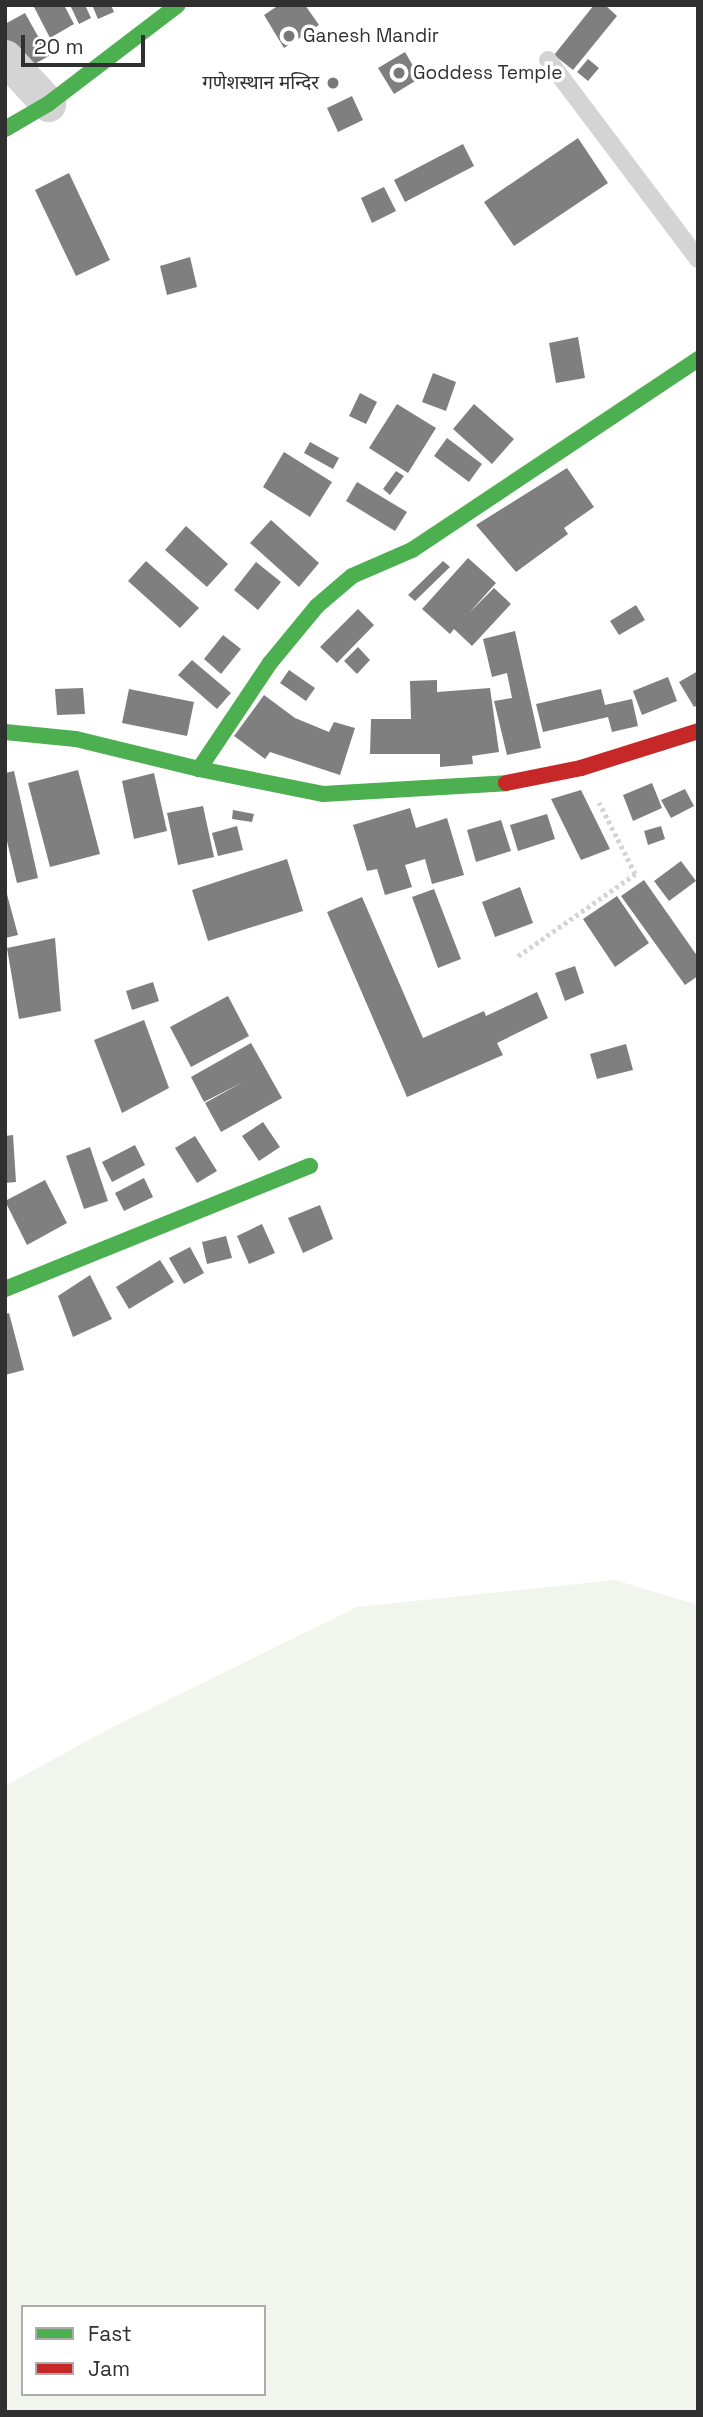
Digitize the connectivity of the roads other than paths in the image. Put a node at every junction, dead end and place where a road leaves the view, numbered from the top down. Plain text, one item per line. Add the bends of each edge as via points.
1 (178, 5) edge
2 (5, 57) edge
3 (548, 60) dead end
4 (48, 104) junction
5 (5, 129) edge
6 (698, 259) edge
7 (698, 359) edge
8 (698, 731) edge
9 (5, 732) edge
10 (199, 769) junction
11 (310, 1166) dead end
12 (5, 1289) edge

1 - 4 street
2 - 4 street
3 - 6 lane
4 - 5 street
7 - 10 street via 412,550 352,576 317,606 270,663
8 - 10 street via 522,782 323,794
9 - 10 street via 76,739
11 - 12 street

